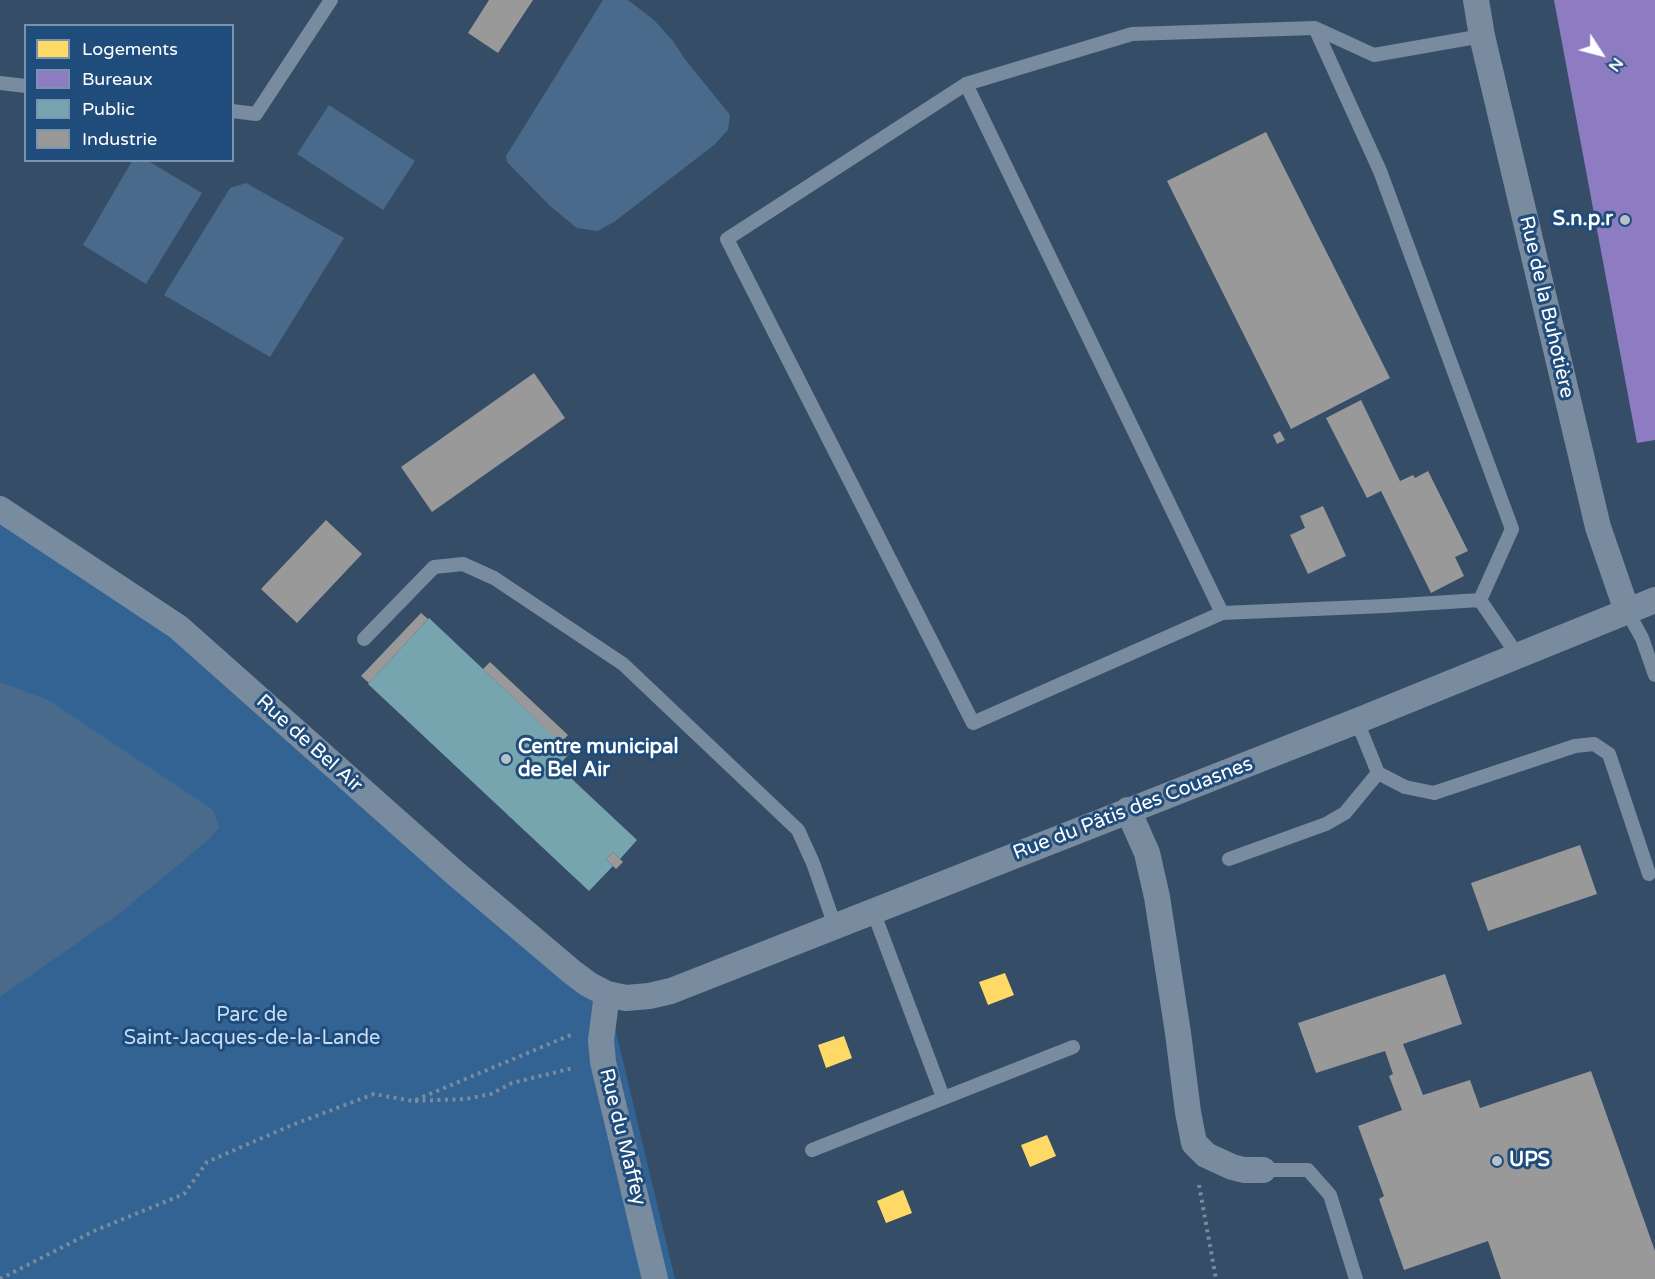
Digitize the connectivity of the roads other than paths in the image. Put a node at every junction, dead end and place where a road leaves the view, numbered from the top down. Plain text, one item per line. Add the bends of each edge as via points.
1 (332, 0) edge
2 (1476, 0) edge
3 (1314, 28) junction
4 (1482, 36) junction
5 (0, 82) edge
6 (966, 84) junction
7 (24, 86) edge
8 (234, 111) edge
9 (0, 509) edge
10 (1480, 600) junction
11 (1655, 600) edge
12 (1627, 611) junction
13 (1222, 613) junction
14 (364, 639) dead end
15 (1518, 656) junction
16 (1655, 675) edge
17 (1357, 722) junction
18 (1378, 773) junction
19 (1128, 810) junction
20 (1229, 859) dead end
21 (1649, 874) dead end
22 (873, 911) junction
23 (835, 926) junction
24 (607, 994) junction
25 (1073, 1047) dead end
26 (943, 1097) junction
27 (812, 1150) dead end
28 (1263, 1170) joint
29 (655, 1279) edge
30 (1356, 1279) edge

1 - 8 lane via 256,114
2 - 4 street, Rue de la Buhotière
3 - 4 lane via 1374,55
3 - 6 lane via 1132,34
3 - 10 lane via 1380,171 1512,529
4 - 12 street, Rue de la Buhotière via 1598,528
5 - 7 lane
6 - 13 lane
6 - 13 lane via 727,239 973,723
9 - 24 street, Rue de Bel Air via 178,627 455,873 572,972
10 - 13 lane
10 - 15 lane
11 - 12 street, Rue du Pâtis des Couasnes
12 - 15 street, Rue du Pâtis des Couasnes
12 - 16 lane
14 - 23 lane via 434,567 463,564 494,578 623,664 798,830
15 - 17 street, Rue du Pâtis des Couasnes
17 - 18 lane
17 - 19 street, Rue du Pâtis des Couasnes
18 - 20 lane via 1345,813 1326,824
18 - 21 lane via 1405,787 1434,793 1575,746 1594,744 1609,754
19 - 22 street, Rue du Pâtis des Couasnes
19 - 28 street via 1147,853 1157,897 1194,1143 1206,1155 1232,1167
22 - 23 street, Rue du Pâtis des Couasnes
22 - 26 lane
23 - 24 street, Rue du Pâtis des Couasnes via 671,991 626,998
24 - 29 street, Rue du Maffey via 601,1040 603,1063
25 - 26 lane
26 - 27 lane
28 - 30 lane via 1308,1170 1330,1195

